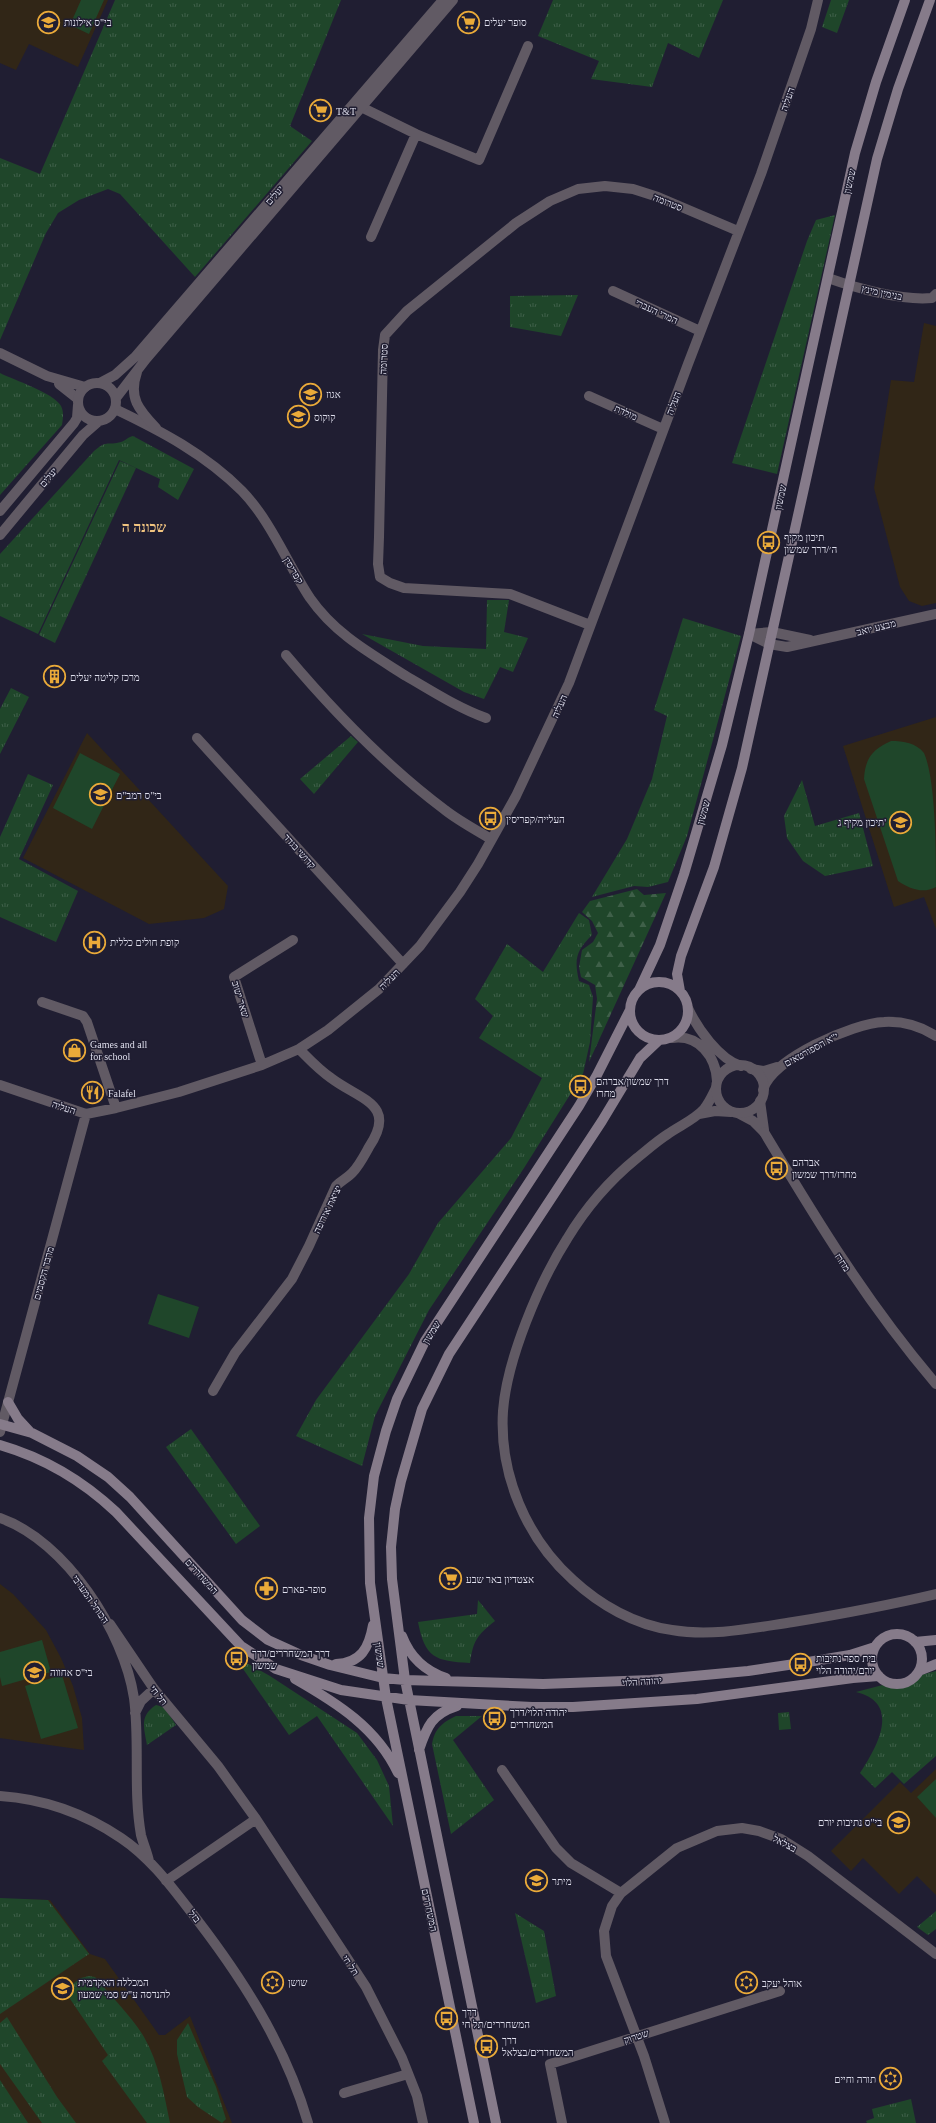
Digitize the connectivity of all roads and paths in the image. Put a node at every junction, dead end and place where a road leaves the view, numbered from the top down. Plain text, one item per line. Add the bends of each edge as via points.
1 (443, 0) edge
2 (453, 0) edge
3 (818, 0) edge
4 (905, 0) edge
5 (930, 0) edge
6 (528, 46) dead end
7 (361, 107) junction
8 (416, 134) junction
9 (738, 231) junction
10 (371, 237) dead end
11 (828, 278) junction
12 (849, 285) junction
13 (613, 291) dead end
14 (936, 294) edge
15 (700, 331) junction
16 (0, 353) edge
17 (140, 366) junction
18 (47, 376) junction
19 (100, 383) junction
20 (85, 387) junction
21 (589, 396) dead end
22 (116, 398) junction
23 (78, 402) junction
24 (115, 409) junction
25 (100, 422) junction
26 (156, 428) junction
27 (663, 429) junction
28 (0, 511) edge
29 (0, 535) edge
30 (936, 614) edge
31 (590, 625) junction
32 (772, 632) junction
33 (749, 634) junction
34 (816, 641) junction
35 (769, 644) junction
36 (286, 655) dead end
37 (486, 718) dead end
38 (197, 738) dead end
39 (491, 839) junction
40 (293, 940) dead end
41 (403, 964) junction
42 (639, 990) junction
43 (680, 992) junction
44 (42, 1002) dead end
45 (688, 1008) junction
46 (630, 1010) junction
47 (936, 1036) edge
48 (672, 1038) junction
49 (658, 1040) junction
50 (299, 1049) junction
51 (262, 1065) junction
52 (740, 1066) junction
53 (779, 1067) junction
54 (751, 1069) junction
55 (0, 1085) edge
56 (717, 1085) junction
57 (763, 1090) junction
58 (760, 1101) junction
59 (116, 1108) junction
60 (735, 1112) junction
61 (86, 1114) junction
62 (699, 1114) junction
63 (764, 1132) junction
64 (936, 1384) edge
65 (213, 1391) dead end
66 (8, 1402) junction
67 (1, 1427) edge
68 (32, 1434) junction
69 (0, 1445) edge
70 (0, 1518) edge
71 (936, 1594) edge
72 (374, 1617) junction
73 (396, 1620) junction
74 (110, 1624) junction
75 (936, 1640) edge
76 (915, 1642) junction
77 (875, 1647) junction
78 (936, 1664) edge
79 (330, 1665) junction
80 (276, 1669) junction
81 (919, 1671) junction
82 (879, 1676) junction
83 (383, 1678) junction
84 (405, 1680) junction
85 (453, 1681) junction
86 (154, 1689) junction
87 (386, 1698) junction
88 (409, 1700) junction
89 (463, 1704) junction
90 (135, 1713) junction
91 (419, 1750) junction
92 (502, 1770) dead end
93 (404, 1786) junction
94 (0, 1796) edge
95 (256, 1819) junction
96 (149, 1861) junction
97 (166, 1881) junction
98 (621, 1893) junction
99 (936, 1954) edge
100 (780, 1991) dead end
101 (636, 2036) junction
102 (408, 2074) junction
103 (344, 2093) dead end
104 (308, 2123) edge
105 (423, 2123) edge
106 (474, 2123) edge
107 (496, 2123) edge
108 (562, 2123) edge
109 (665, 2123) edge

1 - 19 street, יעלים via 135,357 115,376
2 - 7 street, יעלים
3 - 9 street, העליה via 812,26
4 - 11 main road, שמשון via 865,118
5 - 12 main road via 886,124
6 - 8 street via 479,160
7 - 8 street
7 - 17 street, יעלים
8 - 10 street
9 - 15 street, העליה
9 - 31 street, סטרומה via 633,189 604,186 578,189 550,201 516,223 407,311 385,335 378,557 380,577 404,588 510,594
11 - 12 street, בנימין מינץ
11 - 33 main road, שמשון
12 - 14 street, בנימין מינץ via 918,300 932,298
12 - 32 main road
13 - 15 street, המרי העברי
15 - 27 street, העליה
16 - 18 street
17 - 22 street, יעלים
17 - 26 street via 133,385 134,396 144,415
18 - 20 street
18 - 23 street
19 - 20 street
19 - 22 street via 110,388
20 - 23 street
21 - 27 street, מולדת
22 - 24 street
23 - 25 street via 83,416
23 - 28 street, יעלים via 78,413 74,423
24 - 25 street via 109,418
24 - 26 street, קפריסין
25 - 29 street, יעלים via 83,436
26 - 37 street, קפריסין via 216,467 242,491 259,511 311,598 328,621 351,642 438,695
27 - 31 street, העליה
30 - 34 street, מבצע יואב
31 - 39 street, העליה via 547,735
32 - 33 street, מבצע יואב
32 - 34 street, מבצע יואב
32 - 35 main road
33 - 35 street, מבצע יואב
33 - 42 main road, שמשון via 698,829 660,945
34 - 35 street, מבצע יואב via 788,647
35 - 43 main road via 728,820 679,965 677,974
36 - 39 street via 326,702 399,774 446,811
38 - 41 street, קדושי בגדד
39 - 41 street, העליה via 460,892 420,946
40 - 51 street, שאר ישוב via 234,977
41 - 50 street, העליה via 356,1009
42 - 43 main road via 661,982 673,986
42 - 46 main road
43 - 45 main road
44 - 59 street via 82,1016 87,1022
45 - 48 main road via 685,1026
45 - 52 street via 699,1029 727,1058
46 - 49 main road via 633,1024 638,1031 649,1039
46 - 72 main road, שמשון via 579,1106 425,1341 397,1399 374,1476 369,1518 368,1559
47 - 53 street, י"א הספורטאים via 898,1022 864,1025 845,1030
48 - 49 main road
48 - 56 street via 690,1039 706,1050 715,1065
49 - 73 main road, שמשון via 640,1058 449,1354 422,1409 395,1509 391,1547
50 - 51 street, העליה
50 - 65 street, יציאת אירופה via 330,1078 376,1108 380,1126 377,1136 352,1173 336,1186 292,1278 235,1353
51 - 59 street, העליה via 179,1092
52 - 54 street
52 - 56 street via 726,1070
53 - 54 street via 764,1071
53 - 57 street via 768,1078
54 - 57 street via 759,1076
55 - 61 street, העליה
56 - 60 street via 720,1103
56 - 62 street via 710,1101
57 - 58 street
58 - 60 street via 750,1111
58 - 63 street, מחרז
59 - 61 street, העליה
60 - 62 street
60 - 63 street, מחרז via 753,1121
61 - 66 street, מרבד הקסמים
62 - 71 street via 659,1140 609,1184 568,1237 538,1294 516,1354 503,1410 506,1464 526,1520 542,1546 562,1570 586,1592 614,1610 646,1624 669,1630 739,1630 833,1615
63 - 64 street, מחרז via 855,1280
66 - 67 street, מרבד הקסמים
66 - 68 main road via 18,1419
67 - 68 main road, המשחררים
68 - 79 main road, המשחררים via 77,1456 108,1477 242,1620 268,1640 300,1656
69 - 80 main road, המשחררים via 24,1452 54,1466 96,1493 228,1635
70 - 74 street, הכותל המערבי via 34,1536 60,1558 82,1583
72 - 79 main road via 371,1636 360,1657 348,1663
72 - 83 main road, שמשון
73 - 84 main road, שמשון
73 - 85 main road via 412,1656 436,1675
74 - 86 street, תל חי
74 - 90 street, הכותל המערבי via 126,1669 134,1698
75 - 76 main road
76 - 77 main road via 906,1635 894,1634 883,1638
76 - 81 main road via 922,1656
77 - 82 main road via 872,1662
77 - 85 main road, יהודה הלוי via 850,1655 695,1677 543,1684
78 - 81 main road
79 - 83 main road, המשחררים
80 - 87 main road, המשחררים via 341,1690
80 - 93 main road via 333,1700 356,1718 382,1747
81 - 82 main road via 911,1680 900,1684 889,1682
82 - 89 main road via 652,1703 573,1707
83 - 84 main road, המשחררים
83 - 87 main road, שמשון
84 - 85 main road, יהודה הלוי
84 - 88 main road
86 - 90 street via 141,1701
86 - 95 street, תל חי via 218,1766
87 - 88 main road, המשחררים
87 - 93 main road, המשחררים
88 - 89 main road
88 - 91 main road
89 - 91 main road via 444,1710 433,1719
90 - 96 street, הכותל המערבי via 138,1814 141,1836
91 - 107 main road
92 - 98 street via 556,1848 571,1863
93 - 106 main road, המשחררים
94 - 96 street, בזל via 40,1800 69,1809 99,1823
95 - 97 street
95 - 102 street, תל חי via 366,1987 386,2023
96 - 97 street, בזל
97 - 104 street, בזל via 210,1935 263,2016 299,2091
98 - 99 street, בצלאל via 677,1848 698,1837 717,1831 742,1828 759,1831 781,1839 808,1856
98 - 101 street, בצלאל via 606,1919 604,1943 611,1973
100 - 101 street, שטרוק
101 - 108 street, שטרוק via 550,2064
101 - 109 street, בצלאל
102 - 103 street
102 - 105 street, תל חי via 417,2096

